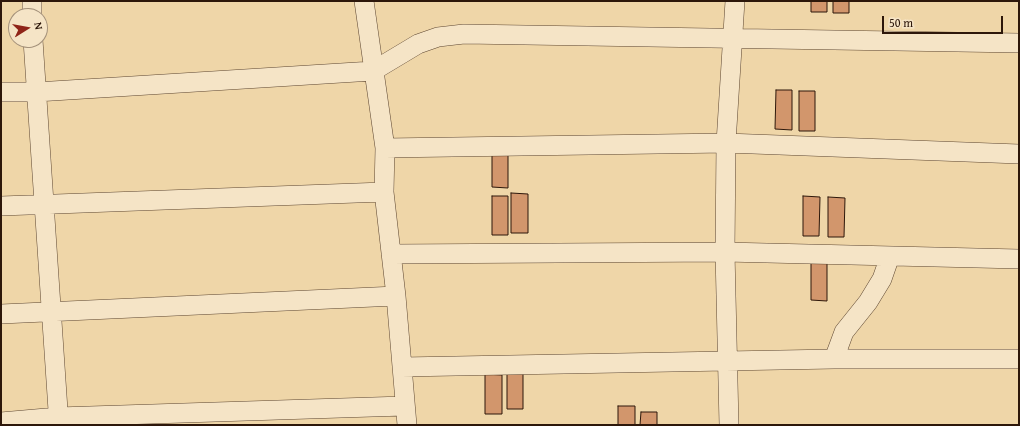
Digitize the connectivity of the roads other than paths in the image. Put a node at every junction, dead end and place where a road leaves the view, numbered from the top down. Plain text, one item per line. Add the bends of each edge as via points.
1 (364, 1) edge
2 (736, 1) edge
3 (734, 39) junction
4 (1019, 43) edge
5 (33, 48) edge
6 (373, 71) junction
7 (1, 92) edge
8 (36, 92) junction
9 (726, 143) junction
10 (385, 148) junction
11 (1019, 154) edge
12 (384, 192) junction
13 (44, 204) junction
14 (1, 206) edge
15 (725, 252) junction
16 (391, 254) junction
17 (890, 256) junction
18 (1019, 259) edge
19 (396, 296) junction
20 (51, 313) junction
21 (1, 314) edge
22 (834, 359) junction
23 (1019, 359) edge
24 (729, 361) junction
25 (402, 367) junction
26 (404, 406) junction
27 (59, 421) edge
28 (1, 422) edge
29 (407, 425) edge
30 (729, 425) edge

1 - 6 street
2 - 3 street
3 - 4 street
3 - 6 street via 464,34 438,37 418,44
3 - 9 street
5 - 8 street
6 - 8 street
6 - 10 street
7 - 8 street
8 - 13 street
9 - 10 street
9 - 11 street
9 - 15 street
10 - 12 street
12 - 13 street
12 - 16 street
13 - 14 street
13 - 20 street
15 - 16 street
15 - 17 street
15 - 24 street
16 - 19 street
17 - 18 street
17 - 22 street via 882,279 868,302 844,332
19 - 20 street
19 - 25 street
20 - 21 street
20 - 27 street
22 - 23 street
22 - 24 street
24 - 25 street
24 - 30 street
25 - 26 street
26 - 27 street
26 - 29 street
27 - 28 street

